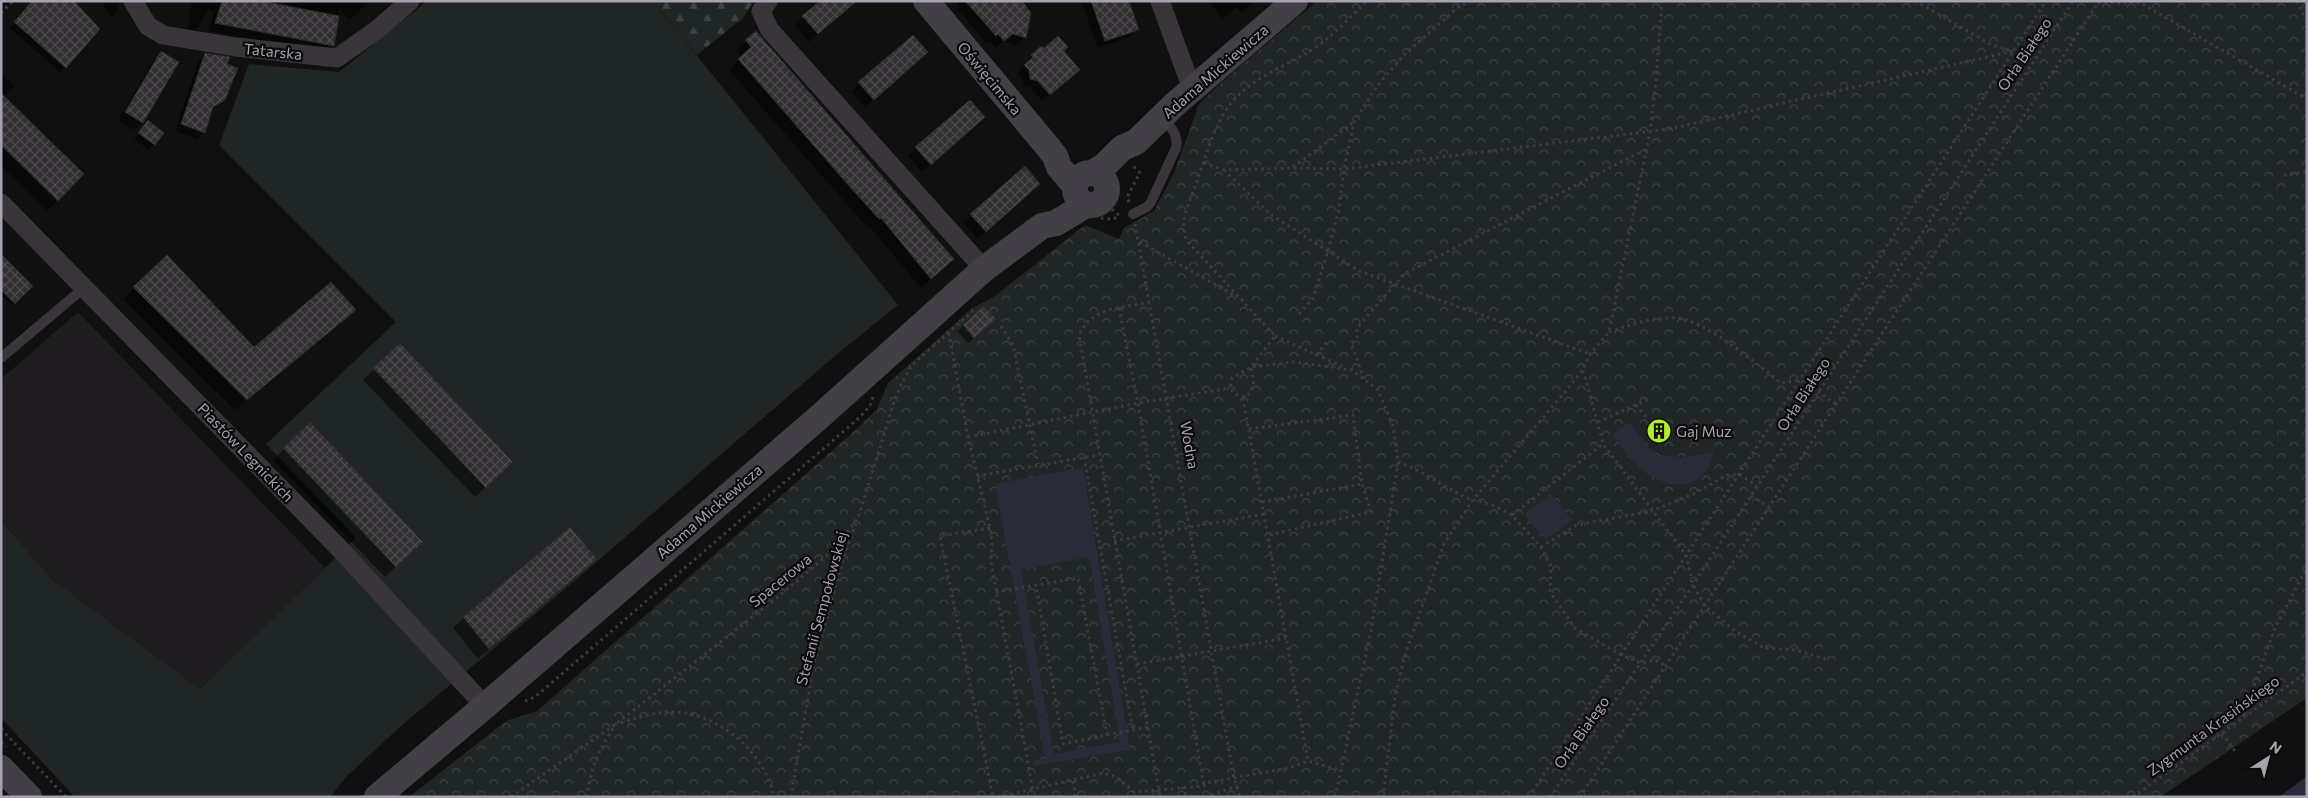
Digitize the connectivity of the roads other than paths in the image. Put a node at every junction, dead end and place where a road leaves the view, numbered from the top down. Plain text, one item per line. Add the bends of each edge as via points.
1 (133, 1) edge
2 (410, 1) edge
3 (768, 1) edge
4 (926, 1) edge
5 (1160, 1) edge
6 (1295, 1) edge
7 (1192, 89) junction
8 (1162, 116) junction
9 (1087, 186) junction
10 (1, 203) edge
11 (1133, 214) road end
12 (984, 269) junction
13 (85, 288) junction
14 (1, 358) edge
15 (485, 706) junction
16 (1, 768) edge
17 (1, 792) edge
18 (6, 797) edge
19 (29, 797) edge
20 (376, 797) edge

1 - 2 street, Tatarska via 148,26 163,35 336,58 378,29
3 - 12 street via 760,11 769,29
4 - 9 street, Oświęcimska via 1055,156 1059,167
5 - 7 street
6 - 7 street, Adama Mickiewicza
7 - 8 street, Adama Mickiewicza
8 - 9 street, Adama Mickiewicza via 1132,152 1122,148
8 - 11 lane via 1176,134 1176,148 1151,202
9 - 12 street, Adama Mickiewicza via 1056,223 1042,226
10 - 13 street, Piastów Legnickich
12 - 15 street, Adama Mickiewicza via 817,419
13 - 14 lane
13 - 15 street, Piastów Legnickich via 338,547
15 - 20 street, Adama Mickiewicza
16 - 19 street
17 - 18 street

